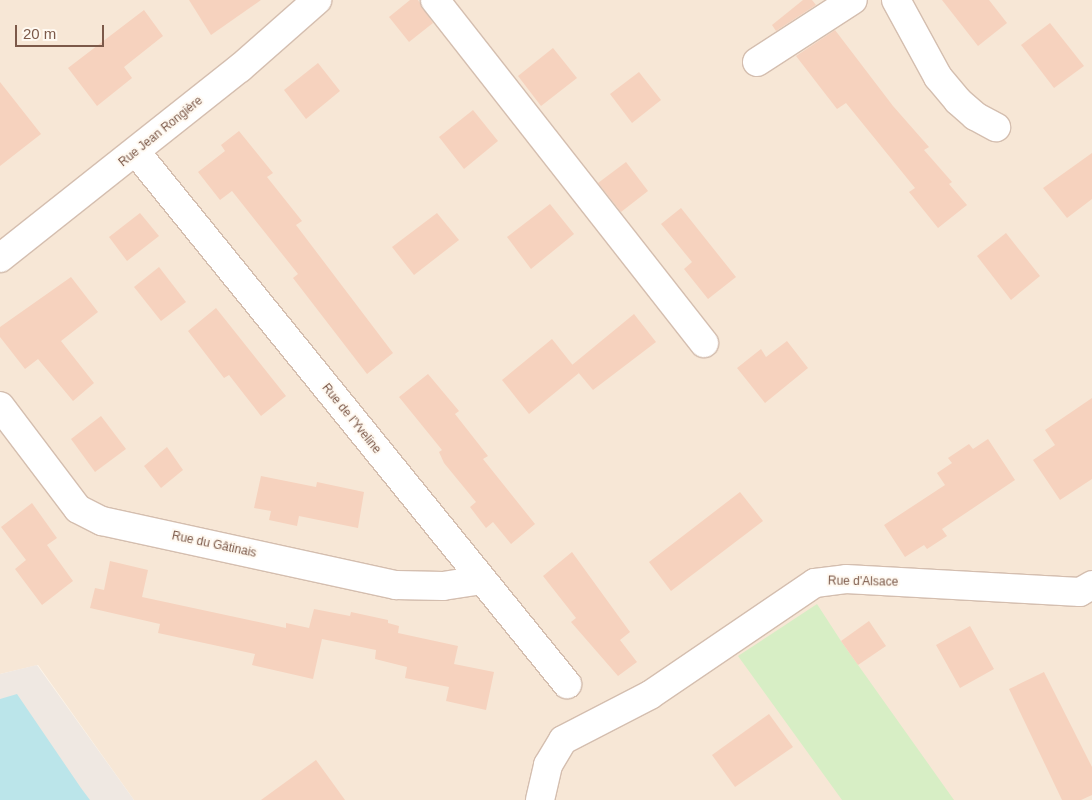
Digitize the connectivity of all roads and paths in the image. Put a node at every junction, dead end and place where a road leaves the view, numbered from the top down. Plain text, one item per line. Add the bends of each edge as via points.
1 (316, 0) edge
2 (435, 0) edge
3 (853, 0) edge
4 (896, 0) edge
5 (757, 62) dead end
6 (996, 127) dead end
7 (136, 152) junction
8 (0, 258) edge
9 (704, 344) dead end
10 (0, 406) edge
11 (481, 580) junction
12 (1088, 593) edge
13 (567, 684) dead end
14 (540, 800) edge

1 - 7 street, Rue Jean Rongière via 240,68
2 - 9 street
3 - 5 street
4 - 6 street via 938,77 964,106
7 - 8 street, Rue Jean Rongière
7 - 11 street, Rue de l'Yveline
10 - 11 street, Rue du Gâtinais via 78,509 102,520 396,585 443,586
11 - 13 street, Rue de l'Yveline
12 - 14 street, Rue d'Alsace via 846,579 815,583 650,695 563,740 548,765

